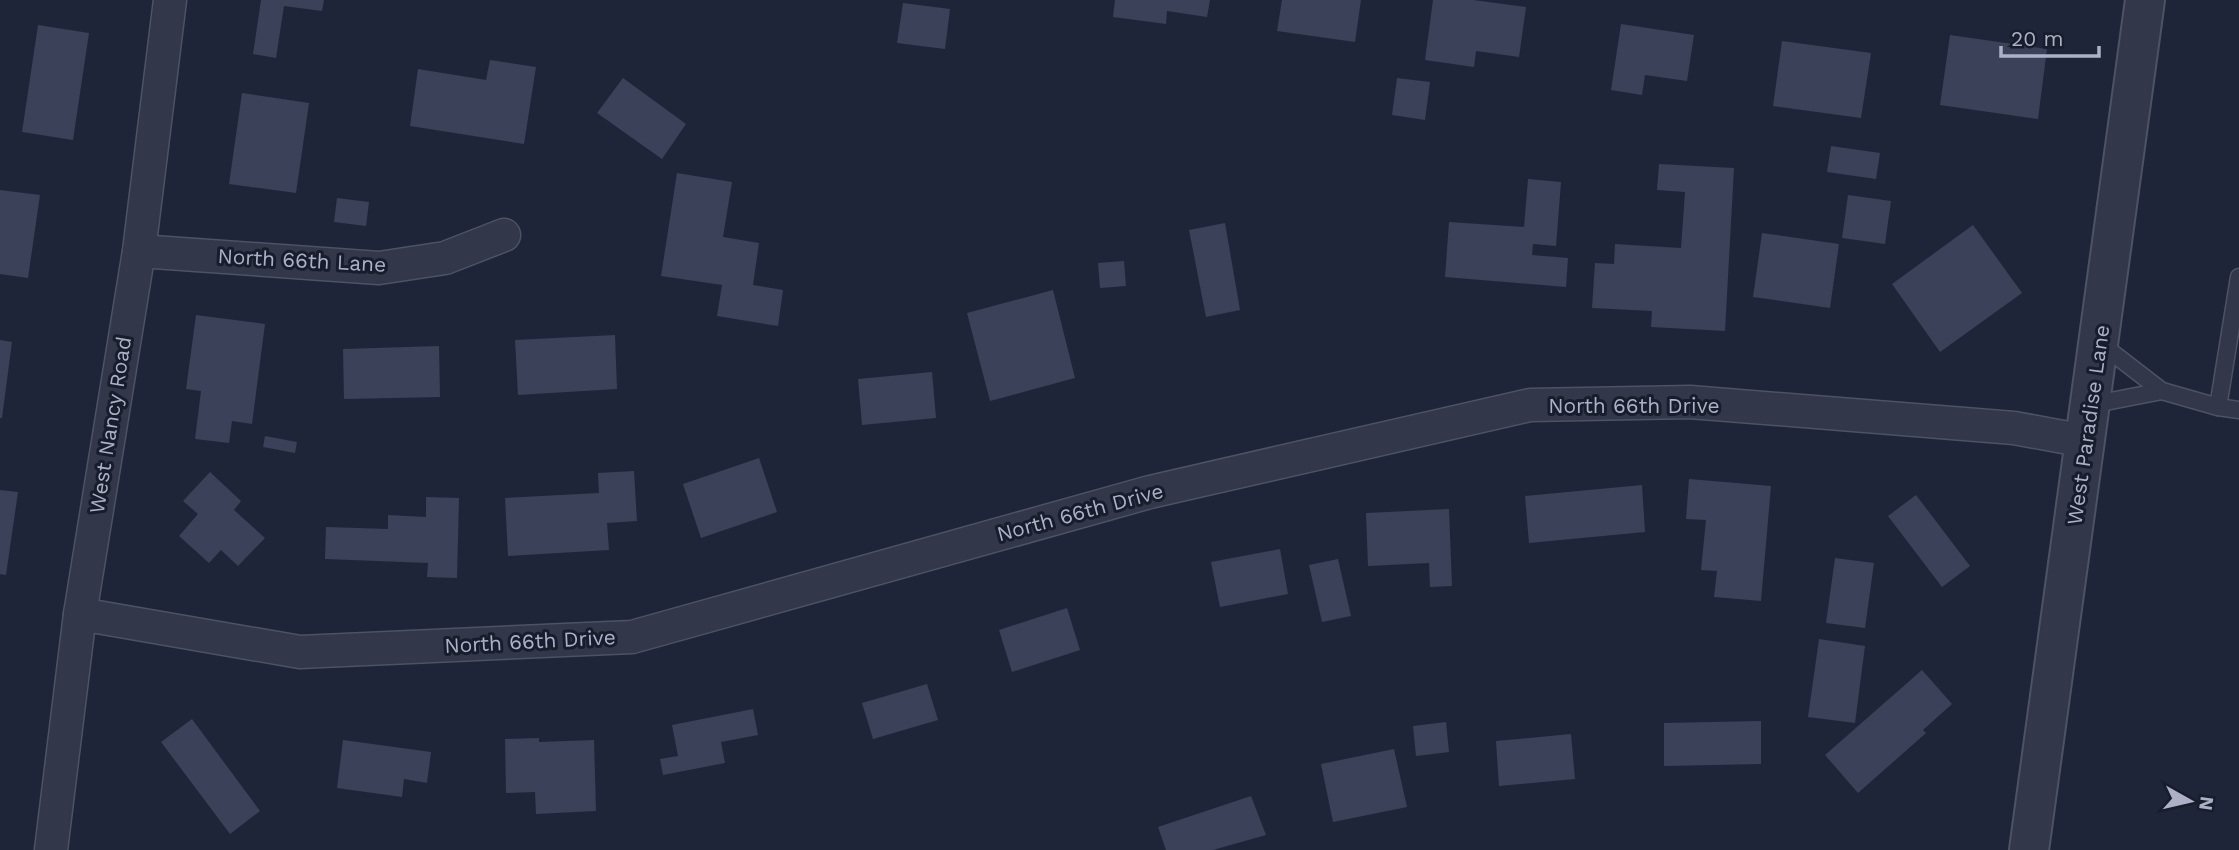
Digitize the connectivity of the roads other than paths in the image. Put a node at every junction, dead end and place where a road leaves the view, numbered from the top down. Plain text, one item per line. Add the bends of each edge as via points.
1 (170, 0) edge
2 (2145, 0) edge
3 (504, 235) dead end
4 (138, 251) junction
5 (2239, 277) edge
6 (2099, 343) junction
7 (2162, 391) junction
8 (2218, 407) junction
9 (2239, 410) edge
10 (2088, 423) junction
11 (80, 614) junction
12 (51, 850) edge
13 (2029, 850) edge

1 - 4 street, West Nancy Road
2 - 6 street, West Paradise Lane
3 - 4 street, North 66th Lane via 445,258 379,268
4 - 11 street, West Nancy Road
5 - 8 lane
6 - 7 lane
6 - 10 street, West Paradise Lane
7 - 8 lane
7 - 10 lane
8 - 9 lane
10 - 11 street, North 66th Drive via 2014,428 1690,402 1530,405 1150,492 632,636 300,652
10 - 13 street, West Paradise Lane
11 - 12 street, West Nancy Road

